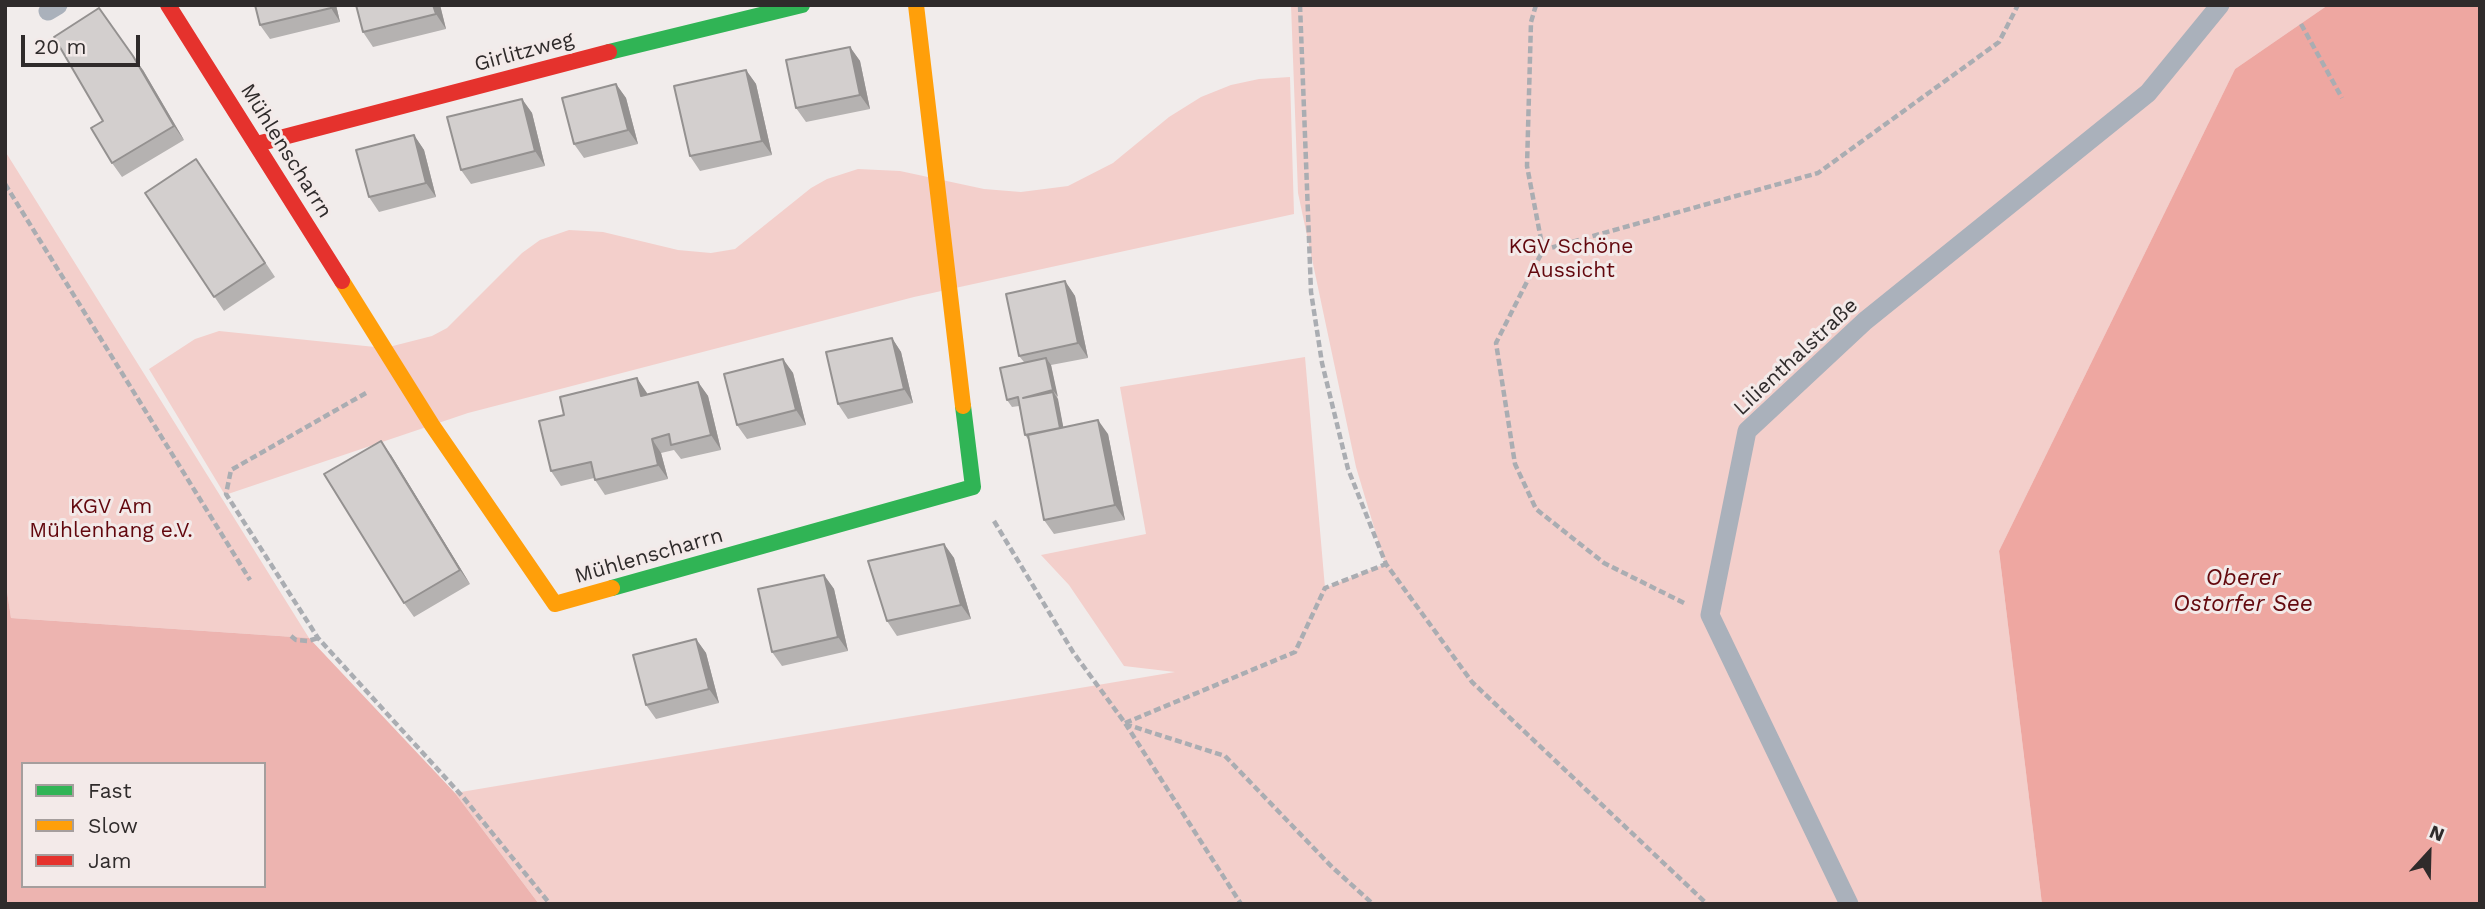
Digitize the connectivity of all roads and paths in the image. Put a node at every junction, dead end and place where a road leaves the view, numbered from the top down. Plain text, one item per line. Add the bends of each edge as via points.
1 (168, 5) edge
2 (802, 5) edge
3 (916, 5) edge
4 (1300, 5) edge
5 (1536, 5) edge
6 (2018, 5) edge
7 (2220, 5) edge
8 (2301, 24) dead end
9 (2342, 98) dead end
10 (257, 144) junction
11 (5, 184) edge
12 (1543, 250) junction
13 (401, 374) junction
14 (974, 487) junction
15 (1385, 564) junction
16 (250, 580) dead end
17 (1710, 615) junction
18 (291, 636) dead end
19 (318, 638) junction
20 (1125, 723) junction
21 (550, 904) edge
22 (1241, 904) edge
23 (1373, 904) edge
24 (1707, 904) edge
25 (1849, 904) edge

1 - 10 street, Mühlenscharrn
2 - 10 street, Girlitzweg
3 - 14 street
4 - 15 path via 1311,292 1322,363 1348,468
5 - 12 path via 1531,22 1527,166
6 - 12 path via 1999,42 1818,173
7 - 17 lane, Lilienthalstraße via 2148,93 1865,321 1747,431
8 - 9 path
10 - 13 street, Mühlenscharrn
11 - 16 path
12 - 17 path via 1496,343 1515,464 1536,509 1604,563
13 - 14 street, Mühlenscharrn via 555,604
13 - 19 path via 231,470 226,494
14 - 20 path via 1073,652
15 - 20 path via 1325,588 1295,652
15 - 24 path via 1472,682
17 - 25 lane
18 - 19 path via 296,640
19 - 21 path via 463,797
20 - 22 path
20 - 23 path via 1225,756

